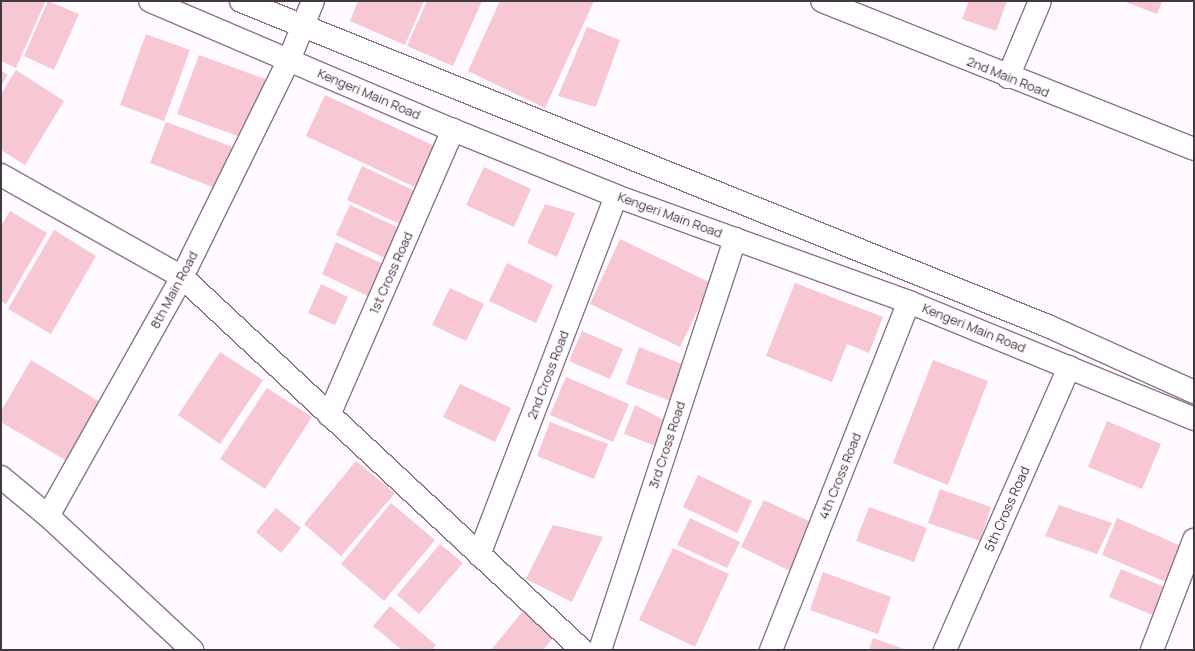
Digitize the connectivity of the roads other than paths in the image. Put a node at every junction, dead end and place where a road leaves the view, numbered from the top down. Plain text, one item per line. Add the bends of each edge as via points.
1 (150, 1) edge
2 (241, 1) edge
3 (313, 1) edge
4 (822, 1) edge
5 (1040, 1) edge
6 (303, 26) junction
7 (289, 60) junction
8 (1008, 77) junction
9 (453, 130) junction
10 (1194, 149) edge
11 (1, 175) edge
12 (616, 196) junction
13 (734, 239) junction
14 (182, 277) junction
15 (909, 302) junction
16 (1069, 368) junction
17 (1194, 392) edge
18 (329, 415) junction
19 (1194, 419) edge
20 (1, 477) edge
21 (48, 516) junction
22 (1194, 540) edge
23 (480, 554) junction
24 (192, 650) edge
25 (582, 650) edge
26 (600, 650) edge
27 (771, 650) edge
28 (945, 650) edge
29 (1152, 650) edge

1 - 7 street, Kengeri Main Road
2 - 6 street
3 - 6 street
4 - 8 street, 2nd Main Road
5 - 8 street
6 - 7 street
6 - 17 street via 1048,326
7 - 9 street, Kengeri Main Road
7 - 14 street, 8th Main Road
8 - 10 street, 2nd Main Road
9 - 12 street, Kengeri Main Road
9 - 18 street, 1st Cross Road
11 - 14 street
12 - 13 street, Kengeri Main Road
12 - 23 street, 2nd Cross Road
13 - 15 street, Kengeri Main Road
13 - 26 street, 3rd Cross Road
14 - 18 street
14 - 21 street, 8th Main Road
15 - 16 street, Kengeri Main Road
15 - 27 street, 4th Cross Road
16 - 19 street, Kengeri Main Road
16 - 28 street, 5th Cross Road
18 - 23 street
20 - 21 street
21 - 24 street
22 - 29 street
23 - 25 street

